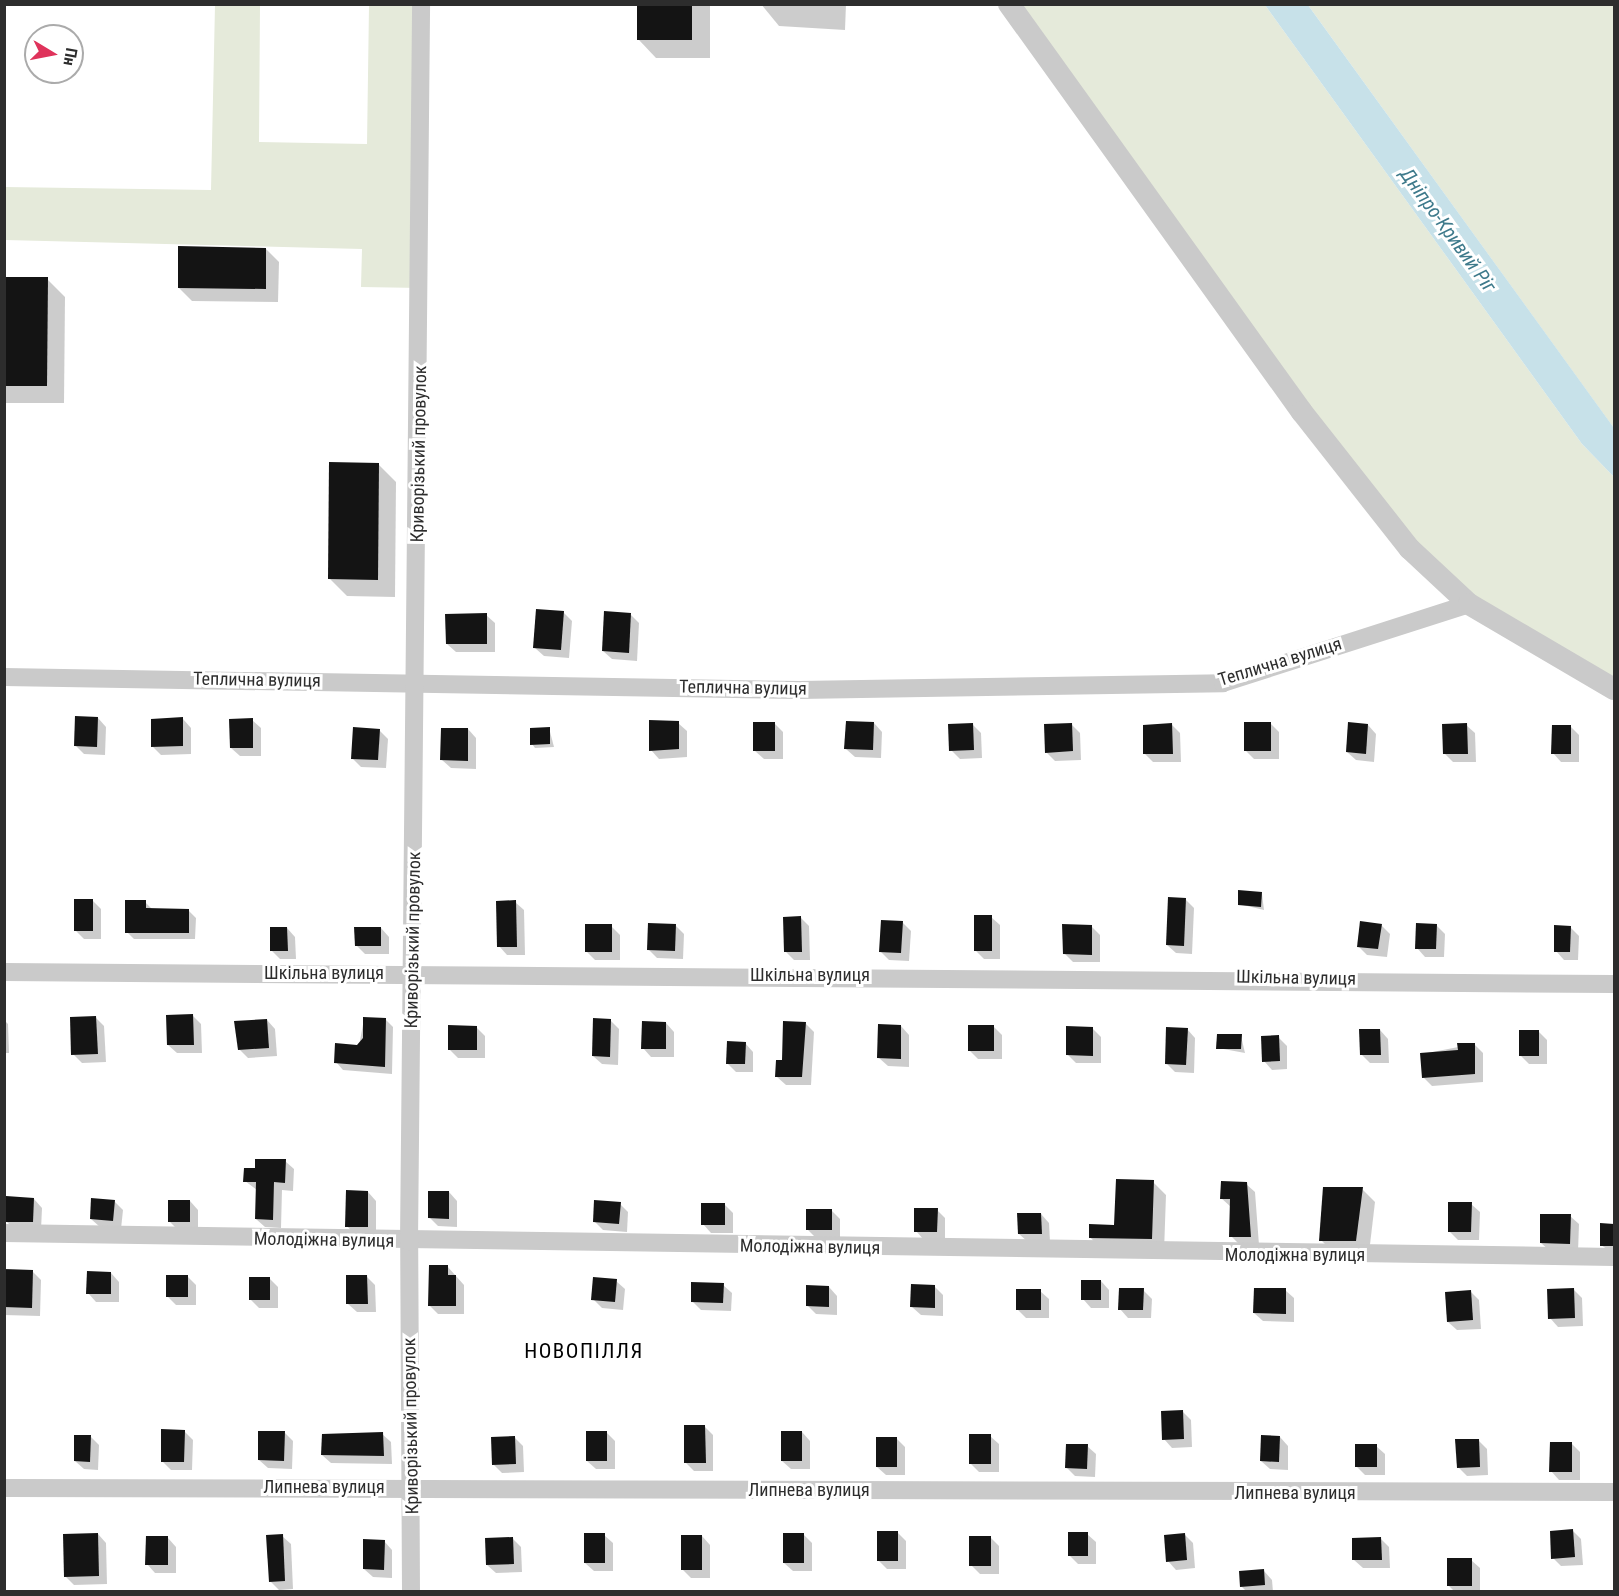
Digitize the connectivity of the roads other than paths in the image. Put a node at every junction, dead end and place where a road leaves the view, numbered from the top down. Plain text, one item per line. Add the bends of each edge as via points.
1 (421, 4) edge
2 (1009, 4) edge
3 (1469, 604) junction
4 (4, 677) edge
5 (416, 682) junction
6 (1614, 689) edge
7 (4, 972) edge
8 (412, 974) junction
9 (1614, 984) edge
10 (4, 1233) edge
11 (409, 1242) junction
12 (1614, 1257) edge
13 (413, 1486) junction
14 (4, 1488) edge
15 (1614, 1492) edge
16 (411, 1592) edge

1 - 5 street, Криворізький провулок
2 - 3 street via 1302,412 1410,549
3 - 5 street, Теплична вулиця via 1223,683 799,690
3 - 6 street
4 - 5 street, Теплична вулиця
5 - 8 street, Криворізький провулок
7 - 8 street, Шкільна вулиця
8 - 9 street, Шкільна вулиця
8 - 11 street, Криворізький провулок
10 - 11 street, Молодіжна вулиця
11 - 12 street, Молодіжна вулиця
11 - 13 street, Криворізький провулок
13 - 14 street, Липнева вулиця
13 - 15 street, Липнева вулиця
13 - 16 street, Криворізький провулок

